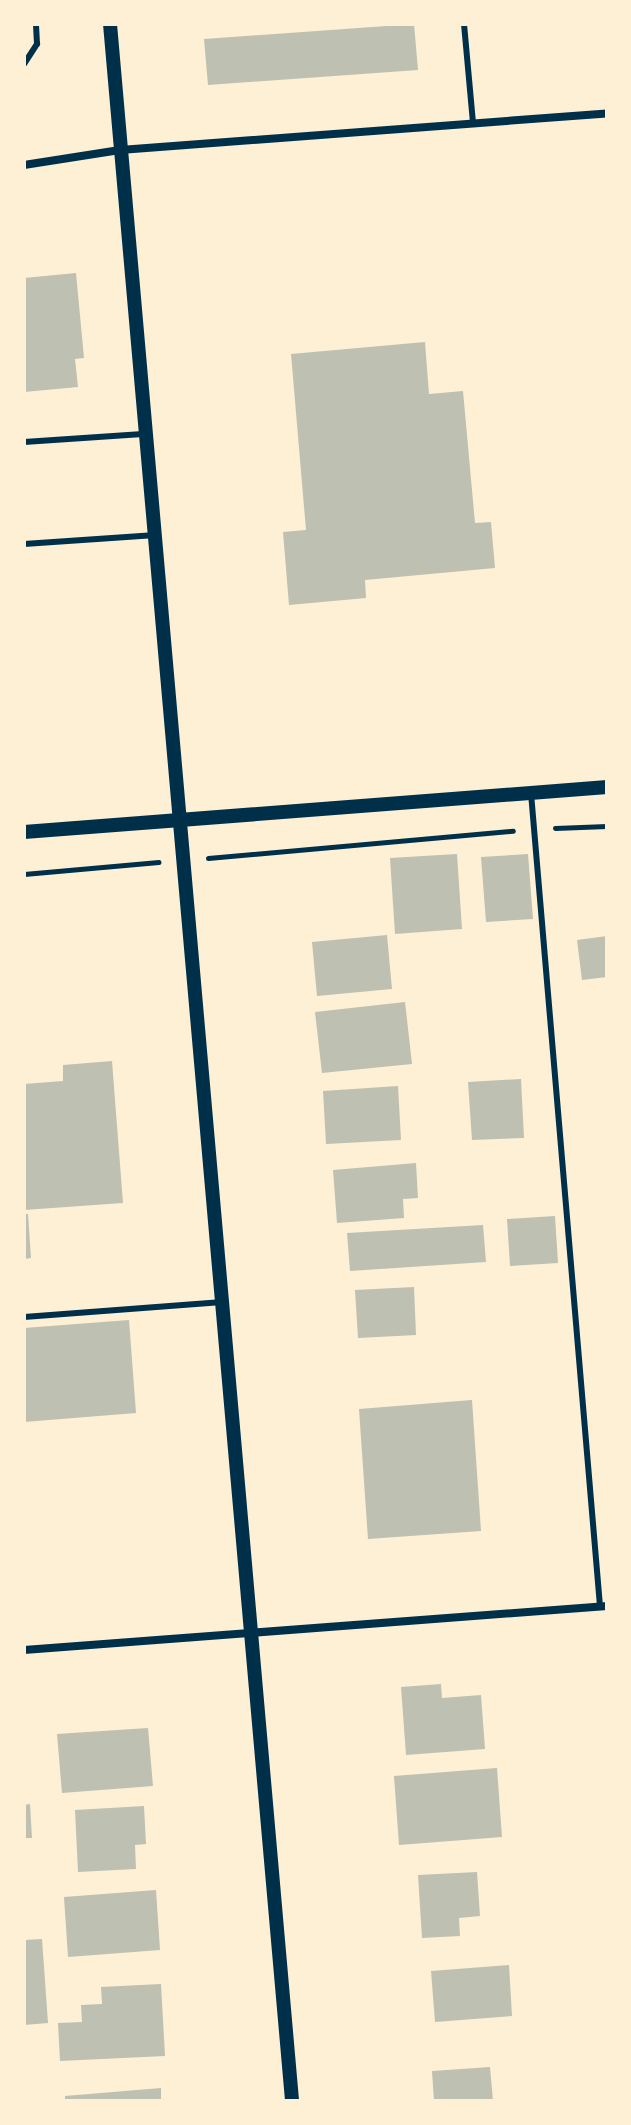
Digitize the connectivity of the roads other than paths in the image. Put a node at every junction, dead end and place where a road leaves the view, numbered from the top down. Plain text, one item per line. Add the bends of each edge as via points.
1 (36, 24) edge
2 (110, 24) edge
3 (464, 24) edge
4 (24, 64) edge
5 (607, 113) edge
6 (473, 123) junction
7 (120, 150) junction
8 (24, 165) edge
9 (147, 434) junction
10 (24, 442) edge
11 (156, 535) junction
12 (24, 544) edge
13 (607, 787) edge
14 (531, 793) junction
15 (180, 820) junction
16 (24, 832) edge
17 (222, 1302) junction
18 (24, 1317) edge
19 (603, 1607) edge
20 (252, 1633) junction
21 (24, 1650) edge
22 (292, 2101) edge

1 - 4 lane via 37,44
2 - 7 street
3 - 6 lane
5 - 6 street
6 - 7 street
7 - 8 street
7 - 9 street
9 - 10 lane
9 - 11 street
11 - 12 lane
11 - 15 street
13 - 14 street
14 - 15 street
14 - 19 lane
15 - 16 street
15 - 17 street
17 - 18 lane
17 - 20 street
19 - 20 street
20 - 21 street
20 - 22 street

